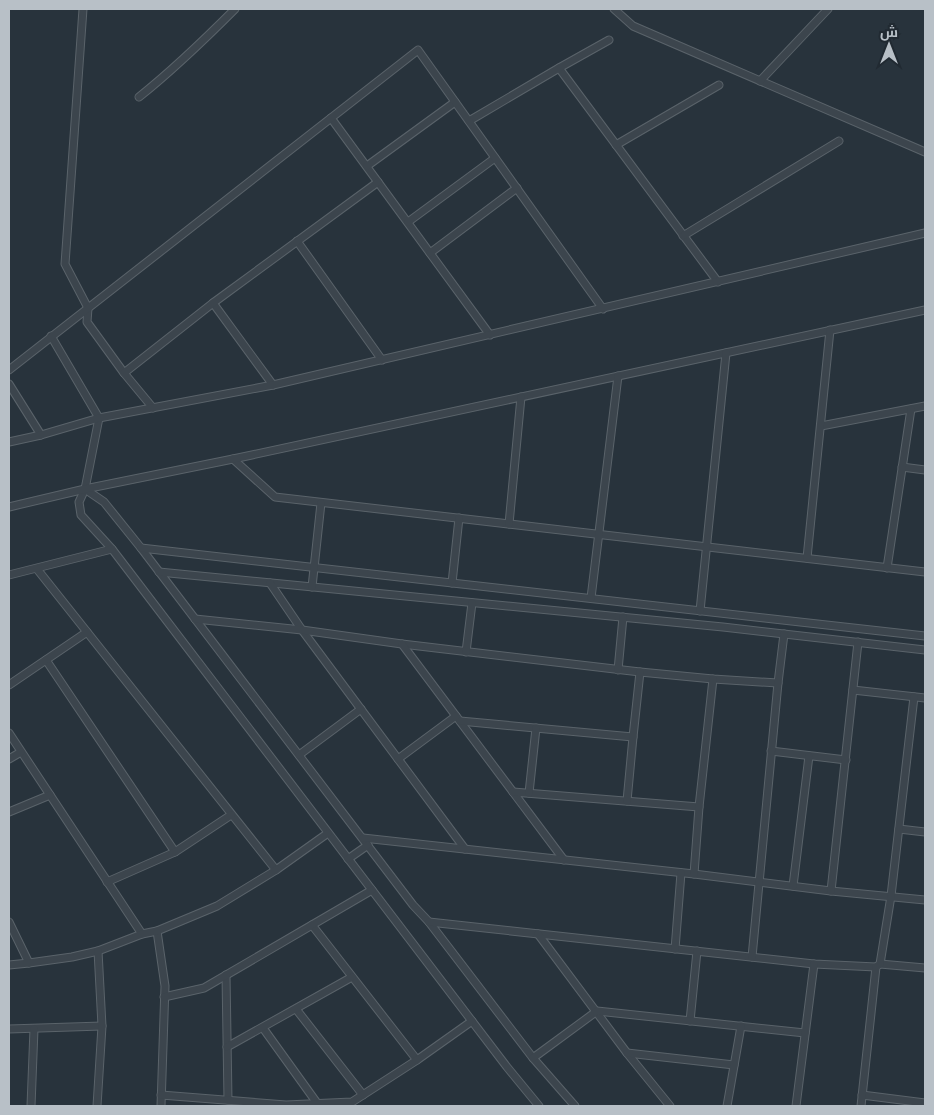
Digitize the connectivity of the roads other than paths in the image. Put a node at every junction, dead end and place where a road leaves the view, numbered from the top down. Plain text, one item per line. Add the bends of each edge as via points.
1 (83, 9) edge
2 (235, 9) edge
3 (614, 9) edge
4 (828, 9) edge
5 (609, 40) dead end
6 (559, 68) junction
7 (760, 81) junction
8 (719, 86) dead end
9 (139, 97) dead end
10 (455, 102) junction
11 (331, 118) junction
12 (468, 121) junction
13 (839, 142) dead end
14 (616, 145) junction
15 (925, 152) edge
16 (495, 158) junction
17 (367, 166) junction
18 (378, 182) junction
19 (517, 188) junction
20 (408, 222) junction
21 (925, 234) edge
22 (683, 236) junction
23 (297, 241) junction
24 (430, 253) junction
25 (718, 282) junction
26 (213, 303) junction
27 (88, 308) junction
28 (603, 309) junction
29 (925, 310) edge
30 (830, 330) junction
31 (490, 335) junction
32 (51, 336) junction
33 (726, 353) junction
34 (382, 360) junction
35 (9, 370) edge
36 (124, 373) junction
37 (618, 376) junction
38 (9, 384) edge
39 (273, 385) junction
40 (521, 397) junction
41 (925, 406) edge
42 (153, 408) junction
43 (911, 409) junction
44 (99, 418) junction
45 (821, 426) junction
46 (41, 435) junction
47 (9, 442) edge
48 (233, 460) junction
49 (902, 467) junction
50 (925, 470) edge
51 (85, 489) junction
52 (321, 503) junction
53 (9, 507) edge
54 (459, 518) junction
55 (509, 524) junction
56 (599, 534) junction
57 (707, 547) junction
58 (141, 548) junction
59 (112, 549) junction
60 (808, 558) junction
61 (313, 567) junction
62 (37, 568) junction
63 (887, 568) junction
64 (159, 572) junction
65 (925, 572) edge
66 (9, 575) edge
67 (270, 583) junction
68 (452, 583) junction
69 (312, 587) junction
70 (591, 598) junction
71 (472, 603) junction
72 (700, 610) junction
73 (623, 617) junction
74 (195, 619) junction
75 (302, 630) junction
76 (87, 632) junction
77 (784, 634) junction
78 (925, 636) edge
79 (858, 642) junction
80 (402, 644) junction
81 (925, 650) edge
82 (466, 652) junction
83 (46, 660) junction
84 (618, 670) junction
85 (640, 672) junction
86 (713, 679) junction
87 (778, 683) junction
88 (9, 685) edge
89 (853, 690) junction
90 (914, 697) junction
91 (925, 698) edge
92 (361, 709) junction
93 (458, 718) junction
94 (536, 728) junction
95 (9, 733) edge
96 (632, 737) junction
97 (771, 751) junction
98 (21, 752) junction
99 (299, 755) junction
100 (809, 756) junction
101 (9, 758) edge
102 (398, 759) junction
103 (846, 760) junction
104 (513, 792) junction
105 (530, 793) junction
106 (50, 795) junction
107 (627, 801) junction
108 (700, 807) junction
109 (9, 812) edge
110 (231, 814) junction
111 (899, 828) junction
112 (328, 832) junction
113 (925, 832) edge
114 (362, 838) junction
115 (368, 845) junction
116 (465, 849) junction
117 (175, 852) junction
118 (348, 859) junction
119 (564, 860) junction
120 (276, 870) junction
121 (680, 873) junction
122 (694, 874) junction
123 (107, 882) junction
124 (759, 882) junction
125 (793, 886) junction
126 (372, 890) junction
127 (831, 891) junction
128 (891, 896) junction
129 (925, 900) edge
130 (9, 922) edge
131 (429, 922) junction
132 (312, 925) junction
133 (157, 930) junction
134 (142, 934) junction
135 (538, 934) junction
136 (676, 949) junction
137 (98, 951) junction
138 (697, 951) junction
139 (752, 957) junction
140 (29, 963) junction
141 (814, 964) junction
142 (9, 965) edge
143 (878, 965) junction
144 (925, 968) edge
145 (226, 975) junction
146 (352, 977) junction
147 (164, 997) junction
148 (296, 1009) junction
149 (597, 1011) junction
150 (472, 1021) junction
151 (690, 1021) junction
152 (102, 1026) junction
153 (740, 1026) junction
154 (263, 1028) junction
155 (9, 1029) edge
156 (34, 1029) junction
157 (805, 1033) junction
158 (227, 1047) junction
159 (627, 1053) junction
160 (533, 1058) junction
161 (416, 1060) junction
162 (734, 1065) junction
163 (161, 1095) junction
164 (363, 1095) junction
165 (862, 1095) junction
166 (228, 1100) junction
167 (316, 1103) junction
168 (925, 1103) edge
169 (31, 1106) edge
170 (97, 1106) edge
171 (161, 1106) edge
172 (539, 1106) edge
173 (575, 1106) edge
174 (670, 1106) edge
175 (727, 1106) edge
176 (796, 1106) edge
177 (861, 1106) edge

1 - 27 street via 65,264
2 - 9 street via 165,77
3 - 7 street via 633,26
4 - 7 street
5 - 6 street
6 - 12 street
6 - 14 street
7 - 15 street
8 - 14 street
10 - 11 street via 418,50
10 - 12 street
10 - 17 street
11 - 17 street
11 - 27 street
12 - 16 street
13 - 22 street
14 - 22 street
16 - 19 street
16 - 20 street
17 - 18 street
18 - 20 street
18 - 23 street
19 - 24 street
19 - 28 street
20 - 24 street
21 - 25 street
22 - 25 street
23 - 26 street
23 - 34 street
24 - 31 street
25 - 28 street
26 - 36 street
26 - 39 street
27 - 32 street
27 - 36 street via 87,322
28 - 31 street
29 - 30 street
30 - 33 street
30 - 45 street
31 - 34 street
32 - 35 street
32 - 44 street
33 - 37 street
33 - 57 street
34 - 39 street
36 - 42 street
37 - 40 street
37 - 56 street
38 - 46 street
39 - 42 street
40 - 48 street
40 - 55 street
41 - 43 street
42 - 44 street
43 - 45 street
43 - 49 street
44 - 46 street
44 - 51 street
45 - 60 street
46 - 47 street
48 - 51 street
48 - 52 street via 276,498
49 - 50 street
49 - 63 street
51 - 53 street
51 - 58 street via 104,502
51 - 59 street via 79,502 81,515
52 - 54 street
52 - 61 street
54 - 55 street
54 - 68 street
55 - 56 street
56 - 57 street
56 - 70 street
57 - 60 street
57 - 72 street
58 - 61 street
58 - 64 street
59 - 62 street
59 - 112 street
60 - 63 street
61 - 68 street
61 - 69 street
62 - 66 street
62 - 76 street
63 - 65 street
64 - 67 street
64 - 74 street
67 - 69 street
67 - 75 street
68 - 70 street
69 - 71 street
70 - 72 street
71 - 73 street
71 - 82 street
72 - 78 street
73 - 77 street
73 - 84 street
74 - 75 street
74 - 99 street
75 - 80 street
75 - 92 street
76 - 83 street
76 - 110 street
77 - 79 street
77 - 87 street
79 - 81 street
79 - 89 street
80 - 82 street
80 - 93 street
82 - 84 street
83 - 88 street
83 - 117 street
84 - 85 street
85 - 86 street
85 - 96 street
86 - 87 street
86 - 108 street
87 - 97 street
89 - 90 street
89 - 103 street
90 - 91 street
90 - 111 street
92 - 99 street
92 - 102 street
93 - 94 street
93 - 102 street
93 - 104 street
94 - 96 street
94 - 105 street
95 - 98 street
96 - 107 street
97 - 100 street
97 - 124 street
98 - 101 street
98 - 106 street
99 - 114 street
100 - 103 street
100 - 125 street
102 - 116 street
103 - 127 street
104 - 105 street
104 - 119 street
105 - 107 street
106 - 109 street
106 - 123 street
107 - 108 street
108 - 122 street
110 - 117 street
110 - 120 street
111 - 113 street
111 - 128 street
112 - 118 street
112 - 120 street
114 - 115 street
114 - 116 street
115 - 118 street
115 - 131 street
116 - 119 street
117 - 123 street
118 - 126 street
119 - 121 street
120 - 133 street via 217,906
121 - 122 street
121 - 136 street
122 - 124 street
123 - 134 street
124 - 125 street
124 - 139 street
125 - 127 street
126 - 132 street
126 - 150 street
127 - 128 street
128 - 129 street
128 - 143 street
130 - 140 street
131 - 135 street
131 - 160 street
132 - 145 street
132 - 146 street
133 - 134 street
133 - 147 street
134 - 137 street
135 - 136 street
135 - 149 street
136 - 138 street
137 - 140 street
137 - 152 street
138 - 139 street
138 - 151 street
139 - 141 street
140 - 142 street
141 - 143 street
141 - 157 street
143 - 144 street
143 - 165 street
145 - 147 street via 204,988
145 - 158 street
146 - 148 street
146 - 161 street
147 - 163 street
148 - 154 street
148 - 164 street
149 - 151 street
149 - 159 street
149 - 160 street
150 - 161 street
150 - 172 street
151 - 153 street
152 - 156 street
152 - 170 street
153 - 157 street
153 - 162 street
154 - 158 street
154 - 167 street
155 - 156 street
156 - 169 street
157 - 176 street
158 - 166 street
159 - 162 street
159 - 174 street
160 - 173 street
161 - 164 street
162 - 175 street
163 - 166 street
163 - 171 street
164 - 167 street via 352,1102
165 - 168 street
165 - 177 street
166 - 167 street via 286,1105

